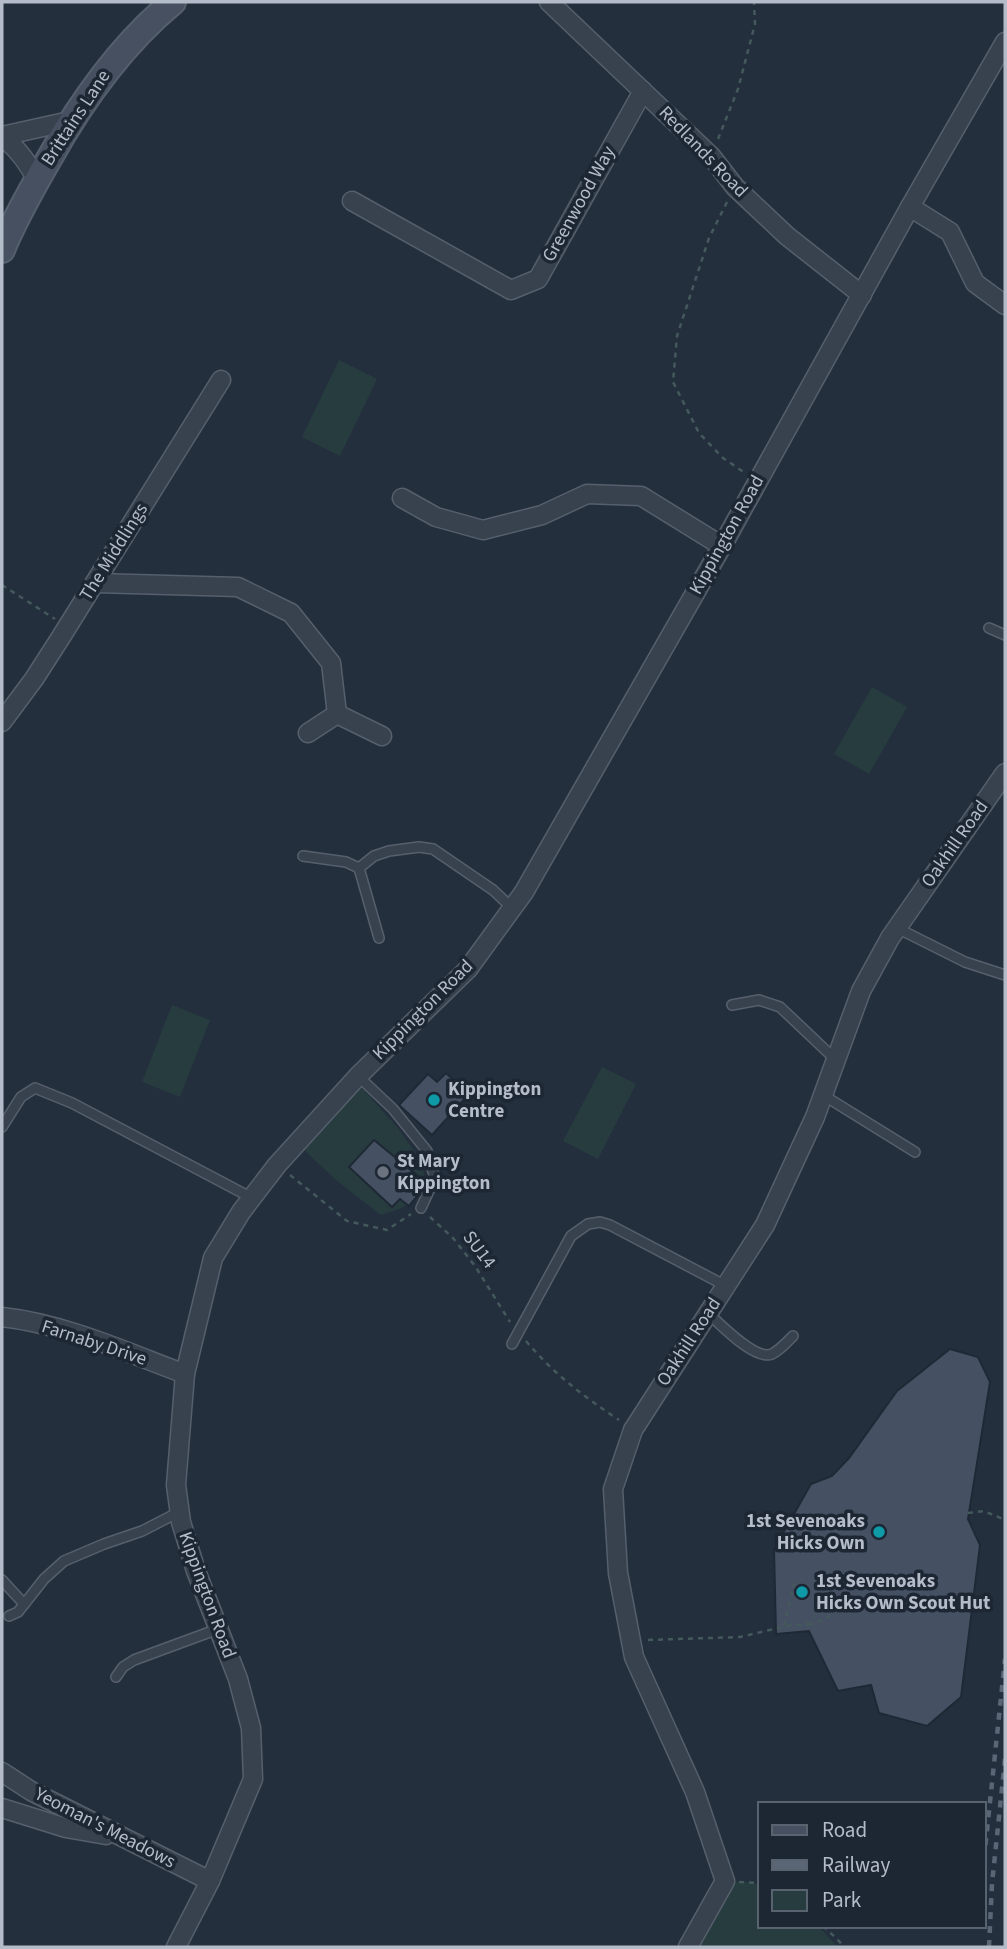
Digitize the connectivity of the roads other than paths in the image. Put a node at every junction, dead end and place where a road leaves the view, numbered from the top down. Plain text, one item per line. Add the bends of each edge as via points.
1 (173, 2) edge
2 (549, 2) edge
3 (1005, 43) edge
4 (643, 91) junction
5 (71, 121) junction
6 (2, 137) edge
7 (37, 180) junction
8 (352, 201) dead end
9 (910, 207) junction
10 (2, 250) edge
11 (862, 295) junction
12 (1005, 305) edge
13 (222, 380) dead end
14 (402, 498) dead end
15 (722, 546) junction
16 (96, 583) junction
17 (989, 628) dead end
18 (1005, 635) edge
19 (337, 714) junction
20 (2, 722) edge
21 (308, 733) dead end
22 (382, 736) dead end
23 (1005, 772) edge
24 (303, 856) dead end
25 (359, 868) junction
26 (512, 908) junction
27 (897, 928) junction
28 (379, 937) dead end
29 (1005, 975) edge
30 (732, 1005) dead end
31 (836, 1060) junction
32 (358, 1076) junction
33 (823, 1095) junction
34 (2, 1128) edge
35 (915, 1152) dead end
36 (252, 1198) junction
37 (421, 1208) road end
38 (726, 1286) junction
39 (708, 1313) junction
40 (2, 1317) edge
41 (793, 1336) dead end
42 (512, 1344) dead end
43 (185, 1374) junction
44 (180, 1512) junction
45 (2, 1580) edge
46 (24, 1604) junction
47 (9, 1616) dead end
48 (218, 1629) junction
49 (116, 1677) dead end
50 (2, 1772) edge
51 (2, 1808) edge
52 (126, 1839) junction
53 (210, 1881) junction
54 (176, 1947) edge
55 (688, 1947) edge

1 - 5 street, Brittains Lane via 122,51
2 - 4 street, Redlands Road
3 - 9 street, Kippington Road
4 - 8 street, Greenwood Way via 537,279 511,290
4 - 11 street, Redlands Road via 787,236
5 - 6 street
5 - 7 street, Brittains Lane
6 - 7 street via 23,156
7 - 10 street, Brittains Lane
9 - 11 street, Kippington Road
9 - 12 street via 950,232 975,283
11 - 15 street, Kippington Road
13 - 16 street, The Middlings
14 - 15 street via 436,517 483,530 542,516 587,494 642,496
15 - 26 street, Kippington Road
16 - 19 street via 238,587 291,612 331,663
16 - 20 street, The Middlings
17 - 18 lane
19 - 21 street
19 - 22 street
23 - 27 street, Oakhill Road
24 - 25 lane
25 - 26 lane via 389,851 433,849
25 - 28 lane
26 - 32 street, Kippington Road via 468,969
27 - 29 lane via 965,962
27 - 31 street, Oakhill Road via 861,991
30 - 31 lane via 758,1000 780,1007
31 - 33 street, Oakhill Road
32 - 36 street, Kippington Road
32 - 37 lane via 427,1151 435,1178
33 - 35 lane
33 - 38 street, Oakhill Road via 765,1224
34 - 36 lane via 21,1097 35,1088
36 - 43 street, Kippington Road via 213,1258
38 - 39 street, Oakhill Road
38 - 42 lane via 610,1225 587,1224 571,1236
39 - 41 lane via 762,1355 770,1355
39 - 55 street, Oakhill Road via 633,1430 613,1489 618,1573 634,1657 695,1792 725,1881
40 - 43 street, Farnaby Drive via 92,1339
43 - 44 street, Kippington Road via 176,1485
44 - 46 lane via 64,1561
44 - 48 street, Kippington Road
45 - 46 lane
46 - 47 lane
48 - 49 lane via 134,1660
48 - 53 street, Kippington Road via 251,1728 253,1779
50 - 52 street, Yeoman's Meadows
51 - 52 street via 66,1828
52 - 53 street, Yeoman's Meadows
53 - 54 street, Kippington Road

